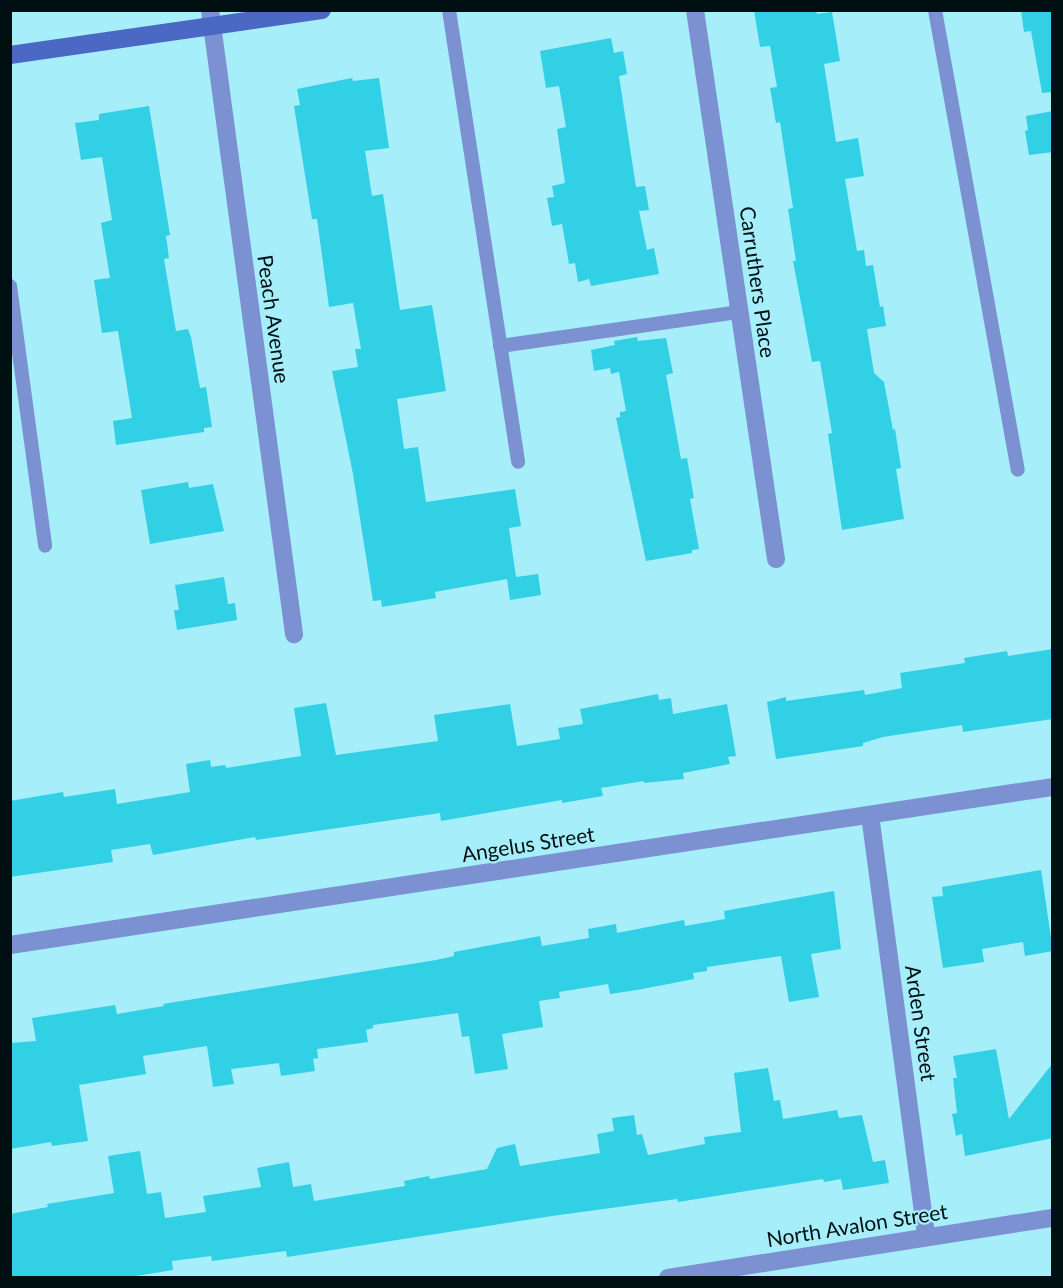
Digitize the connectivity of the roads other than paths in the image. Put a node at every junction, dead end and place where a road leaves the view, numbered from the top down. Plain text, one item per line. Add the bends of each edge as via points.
1 (322, 10) edge
2 (449, 10) edge
3 (695, 10) edge
4 (935, 10) edge
5 (212, 19) edge
6 (10, 55) edge
7 (10, 286) edge
8 (740, 312) junction
9 (500, 346) junction
10 (518, 462) dead end
11 (1018, 470) dead end
12 (45, 546) dead end
13 (776, 559) dead end
14 (294, 634) dead end
15 (1053, 787) edge
16 (870, 815) junction
17 (10, 945) edge
18 (1053, 1218) edge
19 (927, 1237) junction
20 (668, 1278) edge

1 - 5 street
2 - 9 lane
3 - 8 street, Carruthers Place
4 - 11 lane
5 - 6 street
5 - 14 street, Peach Avenue
7 - 12 lane
8 - 9 lane
8 - 13 street, Carruthers Place
9 - 10 lane
15 - 16 street, Angelus Street
16 - 17 street, Angelus Street
16 - 19 street, Arden Street
18 - 19 street, North Avalon Street
19 - 20 street, North Avalon Street

